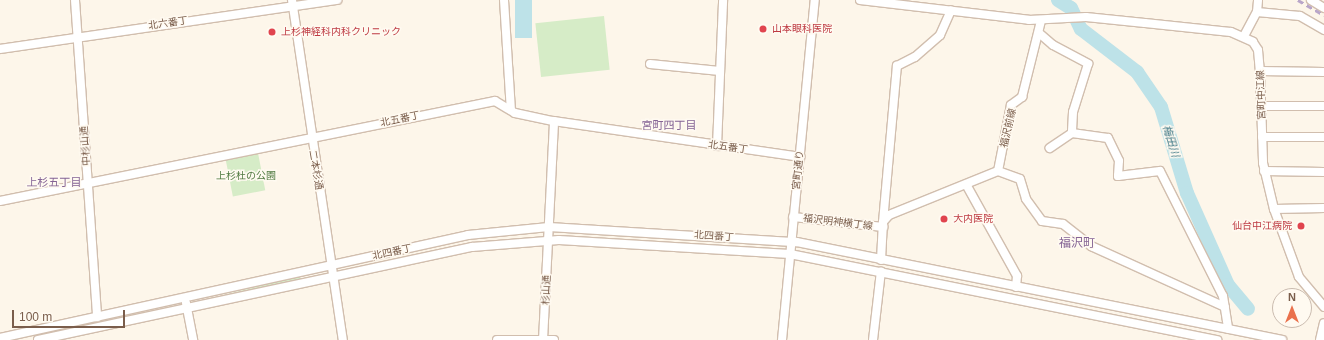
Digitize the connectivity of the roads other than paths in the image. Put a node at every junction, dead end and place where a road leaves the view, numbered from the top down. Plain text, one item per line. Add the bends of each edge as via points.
1 (75, 0) edge
2 (337, 0) edge
3 (504, 0) edge
4 (723, 0) edge
5 (815, 0) edge
6 (860, 0) edge
7 (942, 0) edge
8 (1258, 0) edge
9 (1311, 0) edge
10 (293, 3) edge
11 (1324, 8) edge
12 (941, 10) junction
13 (951, 10) junction
14 (1258, 12) junction
15 (1041, 21) junction
16 (1324, 30) edge
17 (1040, 33) junction
18 (1244, 36) junction
19 (78, 38) junction
20 (0, 50) edge
21 (650, 64) dead end
22 (720, 71) junction
23 (1260, 71) junction
24 (1324, 72) edge
25 (1261, 106) junction
26 (1324, 106) edge
27 (511, 110) junction
28 (554, 121) junction
29 (1072, 133) junction
30 (1262, 137) junction
31 (1324, 137) edge
32 (310, 138) junction
33 (717, 146) junction
34 (1050, 148) dead end
35 (800, 157) junction
36 (998, 171) junction
37 (1264, 171) junction
38 (1324, 172) edge
39 (88, 183) junction
40 (966, 186) junction
41 (0, 201) edge
42 (1324, 208) edge
43 (1274, 209) junction
44 (793, 217) junction
45 (883, 224) junction
46 (549, 227) junction
47 (548, 240) junction
48 (791, 241) junction
49 (790, 254) junction
50 (881, 260) junction
51 (331, 265) junction
52 (881, 271) junction
53 (333, 277) junction
54 (1016, 287) junction
55 (185, 298) junction
56 (1323, 304) edge
57 (1225, 307) junction
58 (187, 308) junction
59 (97, 316) junction
60 (1324, 323) edge
61 (52, 326) junction
62 (1228, 329) junction
63 (0, 338) edge
64 (54, 338) edge
65 (38, 340) edge
66 (193, 340) edge
67 (343, 340) edge
68 (497, 340) edge
69 (543, 340) edge
70 (554, 340) edge
71 (782, 340) edge
72 (873, 340) edge
73 (1217, 340) edge
74 (1282, 340) edge
75 (1320, 340) edge

1 - 19 street, 中杉山通
2 - 10 street, 北六番丁
3 - 27 street
4 - 22 street
5 - 35 street, 宮町通り
6 - 12 street
7 - 12 street
8 - 14 street
9 - 11 street
10 - 19 street, 北六番丁
10 - 32 street, 二本杉通
12 - 13 street
13 - 15 street
13 - 45 street via 940,35 915,58 897,66
14 - 16 street via 1300,16
14 - 18 street
15 - 17 street, 福沢前線
15 - 18 street via 1082,17
17 - 29 street via 1053,45 1088,64 1073,112
17 - 36 street, 福沢前線 via 1022,97 1011,105
18 - 23 street, 宮町中江線 via 1258,50
19 - 20 street, 北六番丁
19 - 39 street, 中杉山通
21 - 22 street
22 - 33 street
23 - 24 street
23 - 25 street, 宮町中江線
25 - 26 street
25 - 30 street, 宮町中江線
27 - 28 street, 北五番丁
27 - 32 street, 北五番丁 via 496,101 470,104
28 - 33 street, 北五番丁
28 - 46 street, 杉山通
29 - 34 street
29 - 57 street via 1108,138 1119,161 1118,176 1160,171 1223,296
30 - 31 street
30 - 37 street, 宮町中江線
32 - 39 street, 北五番丁
32 - 51 street, 二本杉通
33 - 35 street, 北五番丁
35 - 44 street, 宮町通り
36 - 40 street
36 - 57 street via 1020,179 1026,199 1042,221 1063,224 1091,246
37 - 38 street
37 - 43 street, 宮町中江線
39 - 41 street, 北五番丁
39 - 59 street, 中杉山通
40 - 45 street via 923,199 889,215
40 - 54 street via 1017,276
42 - 43 street
43 - 56 street, 宮町中江線 via 1299,276
44 - 45 street, 福沢明神横丁線
44 - 48 street, 宮町通り
45 - 50 street
46 - 47 street, 杉山通
46 - 48 street, 北四番丁
46 - 51 street, 北四番丁 via 468,235
47 - 49 street, 北四番丁
47 - 53 street, 北四番丁 via 472,247
47 - 69 street, 杉山通
48 - 49 street, 宮町通り
48 - 50 street, 北四番丁
49 - 52 street, 北四番丁
49 - 71 street, 宮町通り
50 - 54 street, 北四番丁
51 - 53 street, 二本杉通
51 - 55 street, 北四番丁
52 - 72 street
52 - 73 street, 北四番丁
53 - 58 street, 北四番丁
53 - 67 street, 二本杉通
54 - 62 street, 北四番丁
55 - 58 street
55 - 59 street, 北四番丁
57 - 62 street
58 - 64 street, 北四番丁
58 - 66 street
59 - 61 street, 北四番丁
60 - 75 street
61 - 63 street, 北四番丁
61 - 64 street
62 - 74 street, 北四番丁
64 - 65 street, 北四番丁
68 - 69 street
69 - 70 street

